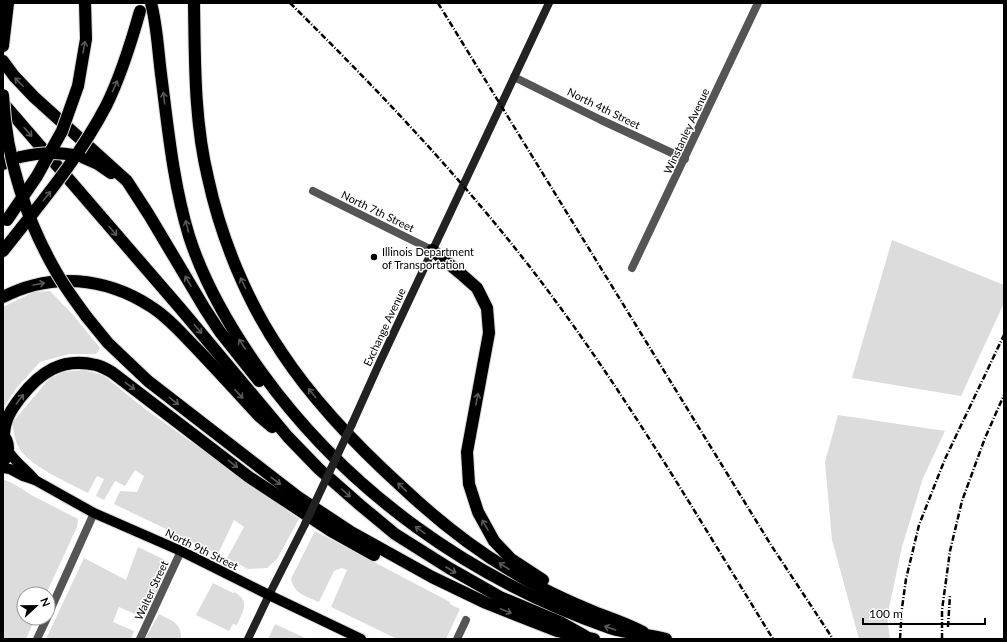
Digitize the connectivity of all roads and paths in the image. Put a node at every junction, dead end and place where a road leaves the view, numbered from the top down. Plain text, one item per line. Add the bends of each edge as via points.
1 (8, 3) edge
2 (85, 3) edge
3 (142, 3) edge
4 (151, 3) edge
5 (194, 3) edge
6 (549, 3) edge
7 (758, 3) edge
8 (3, 46) edge
9 (3, 61) edge
10 (514, 77) junction
11 (3, 95) edge
12 (3, 103) edge
13 (685, 159) junction
14 (3, 164) edge
15 (313, 191) dead end
16 (137, 196) junction
17 (5, 222) edge
18 (432, 250) junction
19 (3, 252) edge
20 (632, 268) dead end
21 (3, 297) edge
22 (3, 433) edge
23 (288, 437) junction
24 (9, 452) junction
25 (3, 463) edge
26 (3, 468) edge
27 (348, 470) junction
28 (34, 480) junction
29 (94, 513) junction
30 (181, 551) junction
31 (432, 577) junction
32 (269, 595) junction
33 (56, 597) edge
34 (563, 598) junction
35 (466, 620) dead end
36 (43, 626) edge
37 (648, 634) junction
38 (589, 638) edge
39 (37, 639) edge
40 (140, 639) edge
41 (248, 639) edge
42 (361, 639) edge
43 (457, 639) edge
44 (666, 639) edge

1 - 8 highway
17 -> 2 highway, bridge via 37,176 62,131 78,86 86,39
19 -> 3 highway, bridge via 54,187 82,147 106,105 120,74
27 -> 4 highway via 306,427 259,368 226,318 203,271 189,235 178,193
34 -> 5 highway via 518,575 474,547 423,506 368,456 314,395 282,353 241,279 207,176 198,119
6 - 10 street, Exchange Avenue
7 - 13 street, Winstanley Avenue
16 -> 9 highway via 127,181 34,97
10 - 13 street, North 4th Street
10 - 18 street, Exchange Avenue
11 -> 31 highway, bridge via 10,152 23,200 39,240 58,276 108,343 148,381 292,492 351,532
12 -> 23 highway
13 - 20 street, Winstanley Avenue
14 - 16 highway, bridge via 41,153 80,156 98,164
15 - 18 street, North 7th Street
27 -> 16 highway via 306,438 238,356 205,309
18 - 32 street, Exchange Avenue, bridge via 305,524
34 -> 18 highway via 556,588 512,559 494,541 478,512 469,484 467,452 489,333 487,308 477,288
21 -> 23 highway via 37,284 63,281 91,282 124,291 151,306 172,323 259,416
22 - 24 main road via 9,442
22 -> 31 highway via 12,409 31,384 47,372 62,365 81,362 98,365 113,373 249,476 331,531 404,571
23 -> 38 highway via 325,475 395,534 500,597 560,622
24 - 25 main road
24 - 28 main road, North 9th Street
26 - 28 main road, North 9th Street
37 -> 27 highway via 612,628 558,608 504,582 453,552 416,526
28 - 29 main road, North 9th Street
29 - 30 main road, North 9th Street
29 - 33 street
30 - 32 main road, North 9th Street
30 - 40 street, Walter Street
31 -> 38 highway via 527,620 556,631
32 - 41 street, Exchange Avenue
32 - 42 main road, North 9th Street
34 - 37 highway
35 - 43 street
36 - 39 street
37 - 44 highway

